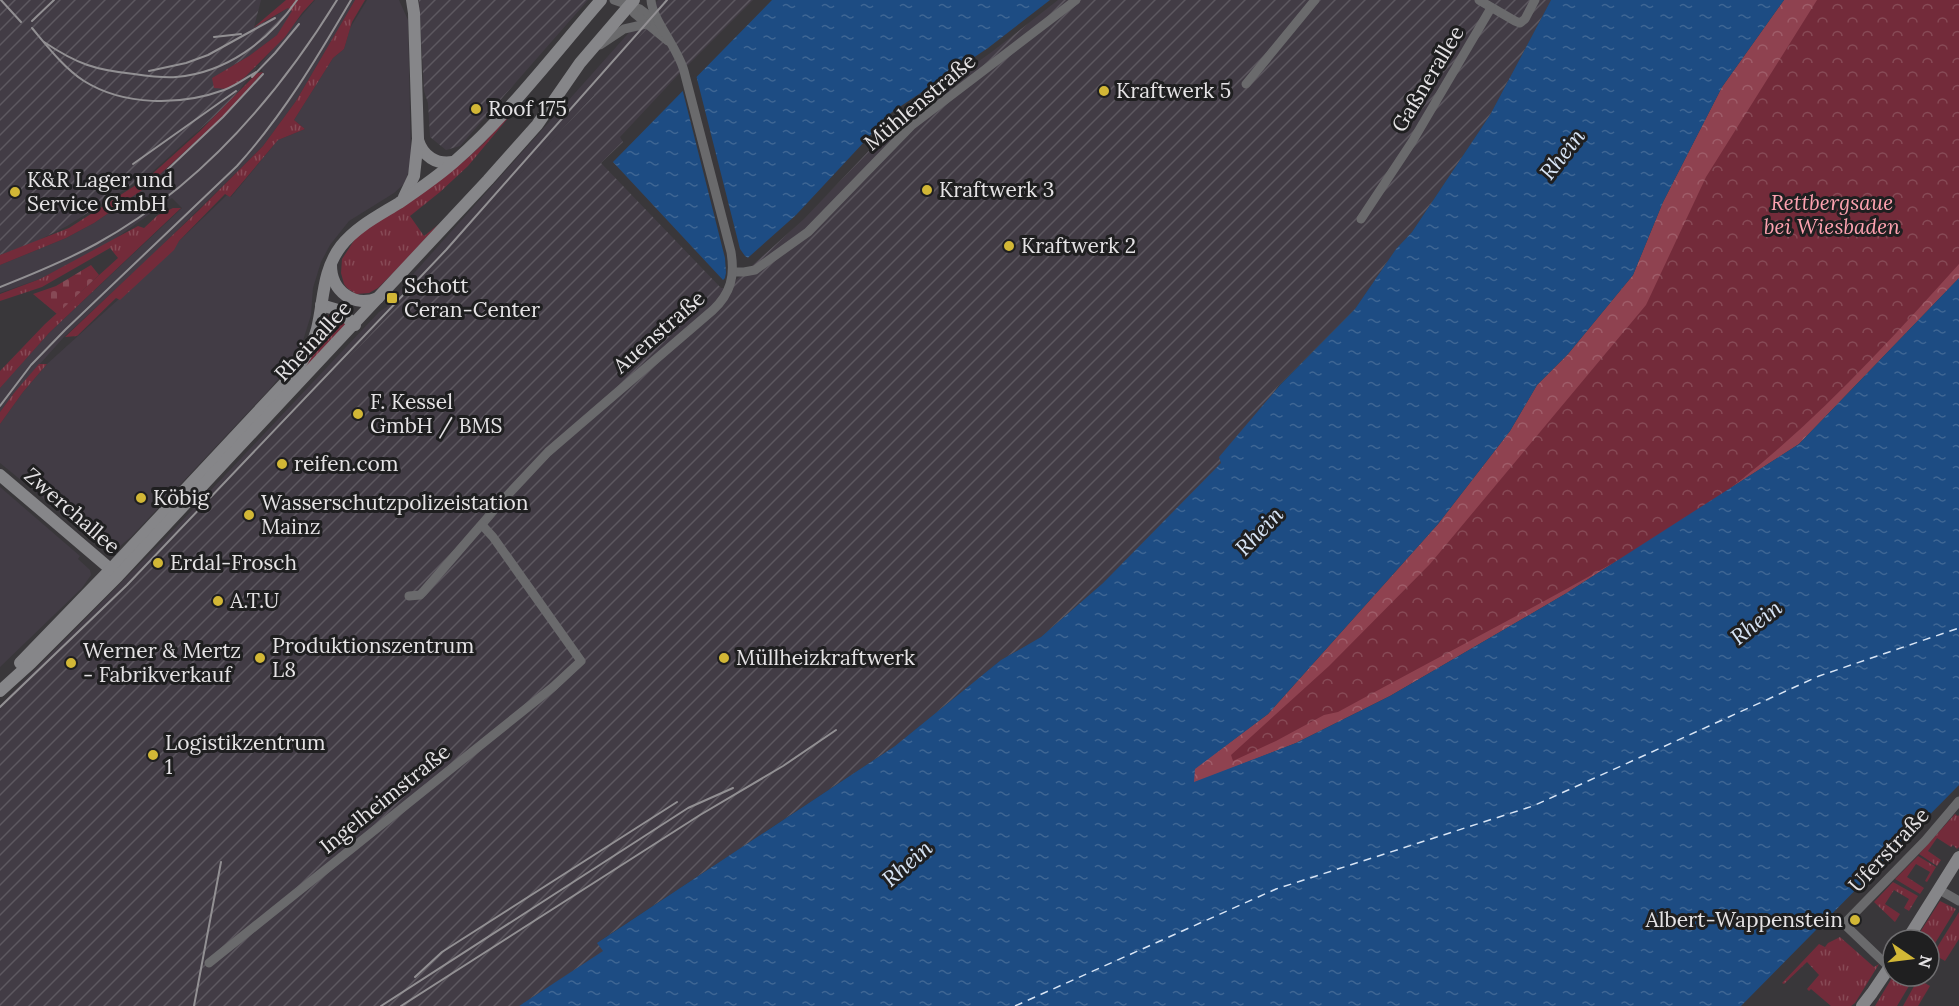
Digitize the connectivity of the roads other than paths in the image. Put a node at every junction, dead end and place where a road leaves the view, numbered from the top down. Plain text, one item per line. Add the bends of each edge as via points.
1 (412, 0) edge
2 (613, 0) edge
3 (651, 0) edge
4 (1076, 0) edge
5 (1315, 0) edge
6 (1479, 0) edge
7 (1535, 0) edge
8 (631, 1) edge
9 (597, 5) edge
10 (1491, 8) junction
11 (646, 24) junction
12 (662, 27) junction
13 (674, 46) junction
14 (587, 55) junction
15 (1246, 84) dead end
16 (418, 139) junction
17 (453, 162) junction
18 (401, 201) junction
19 (1361, 219) dead end
20 (332, 261) junction
21 (733, 272) junction
22 (379, 298) junction
23 (321, 305) junction
24 (355, 325) junction
25 (0, 475) edge
26 (482, 525) junction
27 (127, 552) junction
28 (93, 554) junction
29 (115, 573) junction
30 (409, 596) dead end
31 (0, 683) edge
32 (0, 691) edge
33 (1959, 801) edge
34 (1959, 857) edge
35 (1938, 889) junction
36 (1959, 902) edge
37 (1914, 928) edge
38 (1881, 955) edge
39 (209, 963) dead end
40 (1881, 979) edge
41 (1872, 993) junction
42 (1862, 1006) edge
43 (1869, 1006) edge

1 - 16 main road
2 - 8 street
2 - 9 street
3 - 12 street
4 - 21 street, Mühlenstraße via 917,122 823,218 788,247 755,270
5 - 15 street
6 - 10 street
7 - 10 street via 1520,23
8 - 11 street via 634,13
8 - 12 street
8 - 14 main road, Rheinallee
9 - 17 main road, Rheinallee via 500,117
10 - 19 street, Gaßnerallee
11 - 13 street
11 - 14 street via 624,29
12 - 13 street
13 - 21 street via 686,77
14 - 22 main road, Rheinallee via 524,140
16 - 17 main road via 432,159
16 - 18 main road via 414,176
17 - 18 main road, Rheinallee
18 - 20 main road, Rheinallee via 357,230
20 - 22 main road via 333,280 342,293 360,301
20 - 23 main road, Rheinallee
21 - 26 street, Auenstraße via 730,288 717,306 548,452
22 - 24 main road, Rheinallee
23 - 24 main road via 338,310
23 - 27 main road, Rheinallee via 311,345 294,373
24 - 29 main road, Rheinallee
25 - 28 main road, Zwerchallee
26 - 30 street, Auenstraße via 420,595
26 - 39 street, Ingelheimstraße via 580,661 549,691
27 - 28 main road
27 - 29 main road, Rheinallee
28 - 29 main road, Zwerchallee
29 - 31 main road, Rheinallee
29 - 32 main road, Rheinallee
33 - 38 street, Uferstraße via 1844,924
34 - 35 main road
35 - 36 street
35 - 37 main road
40 - 41 main road
41 - 42 main road
41 - 43 main road

